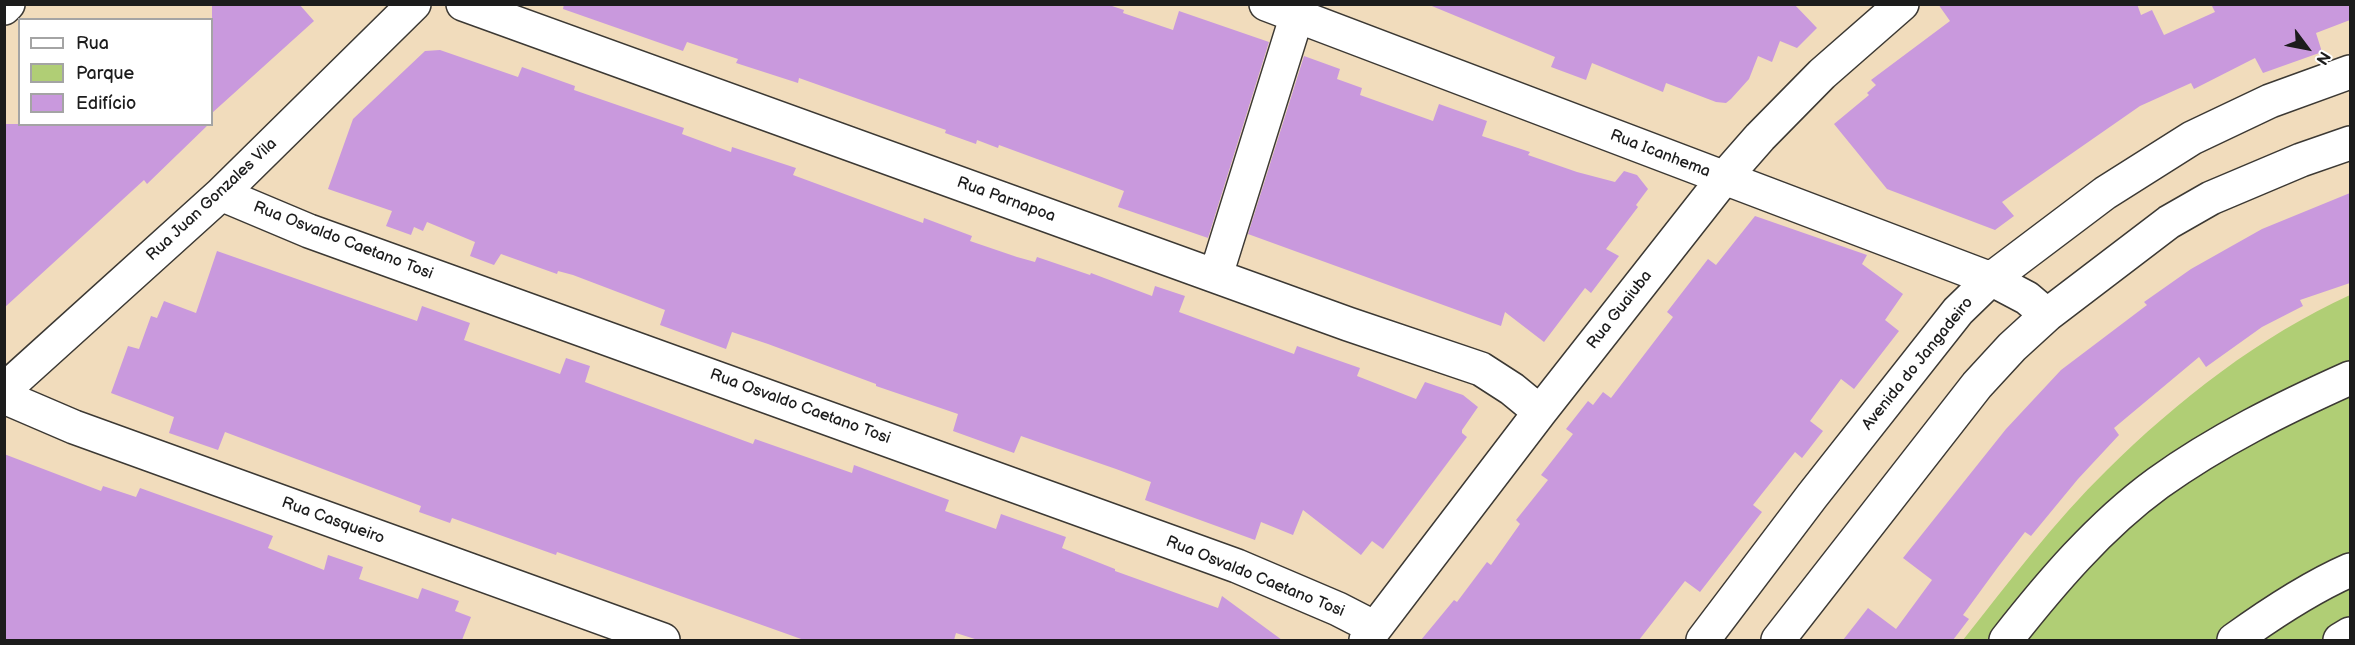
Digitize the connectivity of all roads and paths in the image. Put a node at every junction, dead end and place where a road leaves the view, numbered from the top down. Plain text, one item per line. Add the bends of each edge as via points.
1 (8, 4) edge
2 (414, 4) edge
3 (463, 4) edge
4 (1266, 4) edge
5 (1902, 4) edge
6 (4, 8) edge
7 (1297, 15) junction
8 (2350, 72) edge
9 (2350, 143) edge
10 (1724, 178) junction
11 (221, 194) junction
12 (1216, 276) junction
13 (1991, 279) junction
14 (2047, 315) junction
15 (2350, 378) edge
16 (4, 390) edge
17 (4, 397) edge
18 (1540, 412) junction
19 (2350, 570) edge
20 (1371, 634) edge
21 (2350, 634) edge
22 (663, 640) edge
23 (1703, 640) edge
24 (1778, 640) edge
25 (2006, 640) edge
26 (2234, 640) edge
27 (2340, 640) edge

1 - 6 street
2 - 11 street, Rua Juan Gonzales Vila
3 - 12 street, Rua Parnapoa
4 - 7 street, Rua Icanhema
5 - 10 street, Rua Guaiuba via 1822,74
7 - 10 street, Rua Icanhema
7 - 12 street
8 - 13 street, Avenida do Jangadeiro via 2270,100 2192,138 2105,193
9 - 14 street via 2211,198 2169,222
10 - 13 street, Rua Icanhema
10 - 18 street, Rua Guaiuba
11 - 16 street, Rua Juan Gonzales Vila
11 - 20 street, Rua Osvaldo Caetano Tosi via 309,231 1226,562 1338,609
12 - 18 street, Rua Parnapoa via 1481,369
13 - 14 street, Rua Icanhema via 2027,298
13 - 23 street, Avenida do Jangadeiro via 1950,321
14 - 24 street via 1977,385
15 - 25 street via 2233,435 2157,484 2110,524 2048,587
17 - 22 street, Rua Casqueiro via 74,427
18 - 20 street, Rua Guaiuba
19 - 26 street via 2326,580
21 - 27 street

